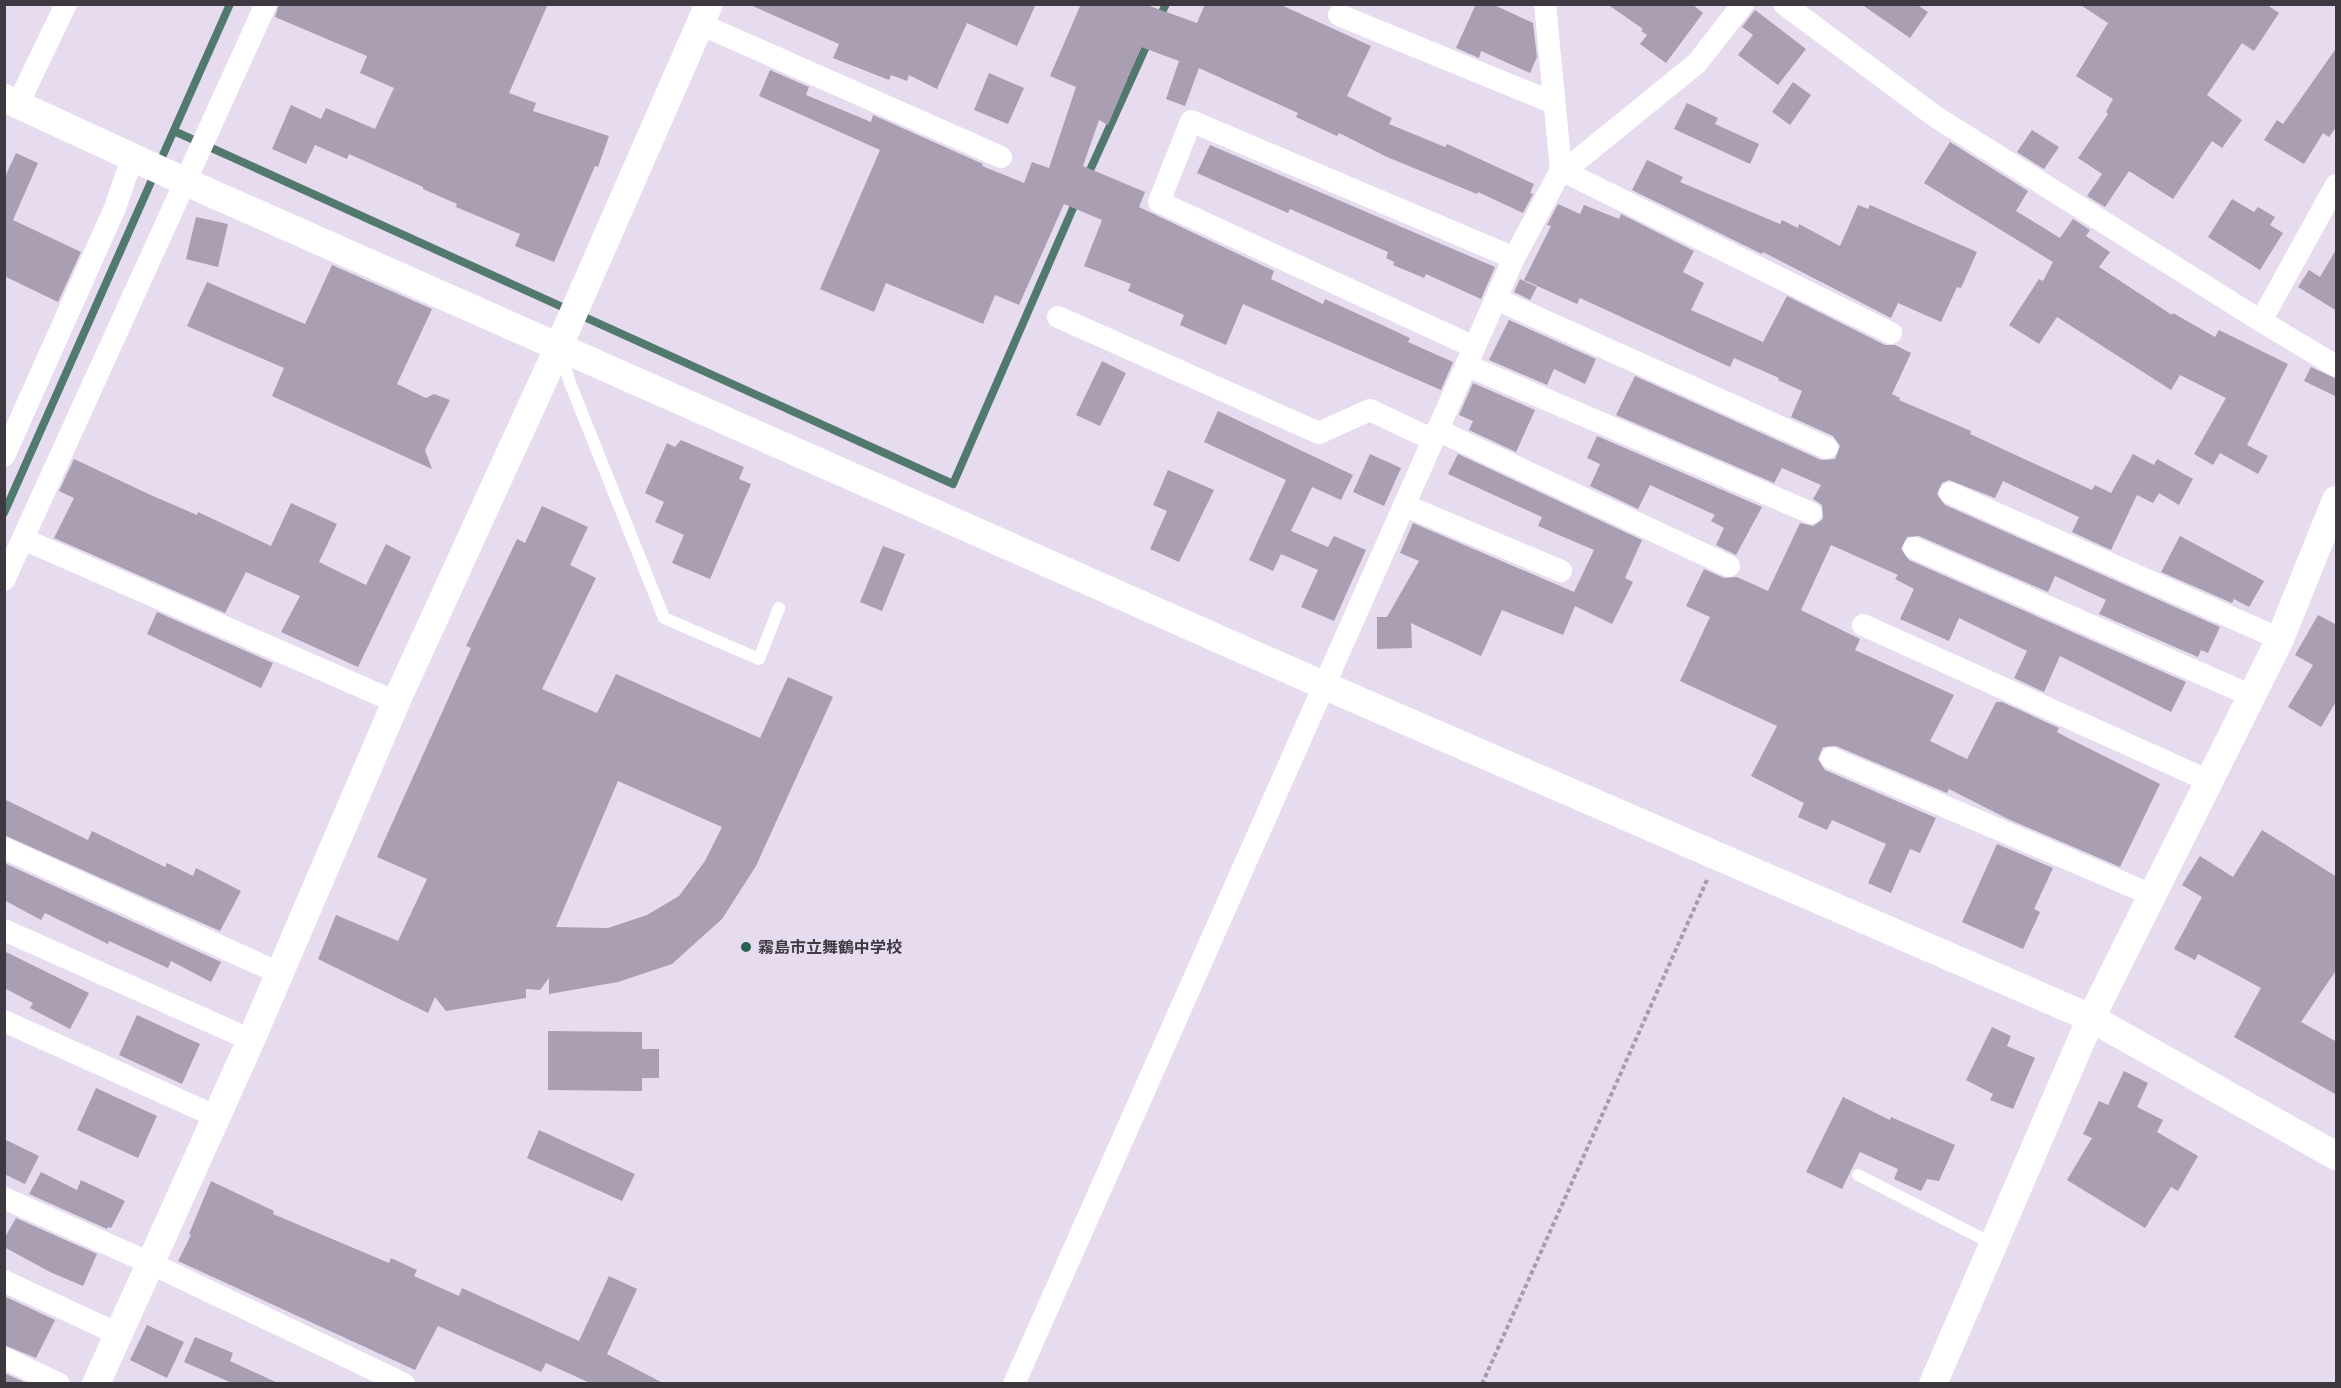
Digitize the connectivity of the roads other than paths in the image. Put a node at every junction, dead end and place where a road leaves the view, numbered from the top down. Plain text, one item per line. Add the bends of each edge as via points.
1 (66, 4) edge
2 (266, 4) edge
3 (1545, 4) edge
4 (1743, 4) edge
5 (1784, 4) edge
6 (704, 14) edge
7 (1339, 15) dead end
8 (11, 101) edge
9 (1554, 103) junction
10 (1001, 157) dead end
11 (138, 158) junction
12 (1561, 170) junction
13 (181, 179) junction
14 (2337, 186) edge
15 (1514, 258) junction
16 (1496, 299) junction
17 (1058, 317) dead end
18 (2261, 321) junction
19 (1891, 333) dead end
20 (559, 346) junction
21 (1470, 356) junction
22 (2337, 366) edge
23 (1435, 435) junction
24 (1827, 448) dead end
25 (4, 456) edge
26 (1950, 493) dead end
27 (2337, 500) edge
28 (1404, 505) junction
29 (1810, 513) dead end
30 (23, 539) junction
31 (1914, 548) dead end
32 (1729, 566) dead end
33 (1561, 571) dead end
34 (4, 580) edge
35 (779, 608) dead end
36 (1863, 625) dead end
37 (2280, 639) junction
38 (1323, 685) junction
39 (2252, 696) junction
40 (396, 702) junction
41 (1831, 758) dead end
42 (2209, 781) junction
43 (4, 848) edge
44 (2152, 895) junction
45 (4, 930) edge
46 (279, 973) junction
47 (2091, 1018) junction
48 (4, 1021) edge
49 (251, 1040) junction
50 (215, 1116) junction
51 (2337, 1156) edge
52 (1858, 1175) dead end
53 (4, 1198) edge
54 (1993, 1244) junction
55 (150, 1263) junction
56 (4, 1281) edge
57 (120, 1335) junction
58 (4, 1358) edge
59 (59, 1383) edge
60 (96, 1383) edge
61 (404, 1383) edge
62 (1014, 1383) edge
63 (1933, 1383) edge

1 - 8 street
2 - 13 street
3 - 9 street
4 - 12 street via 1698,63
5 - 18 street via 1936,117
6 - 10 street
6 - 20 street
7 - 9 street
8 - 11 street
9 - 12 street
11 - 13 street
11 - 25 street
12 - 15 street
12 - 19 street
13 - 20 street
13 - 30 street
14 - 18 street
15 - 16 street
15 - 21 street via 1191,121 1159,202
16 - 21 street
16 - 24 street
17 - 23 street via 1319,433 1370,410
18 - 22 street
20 - 35 lane via 570,383 664,618 759,659
20 - 38 street
20 - 40 street
21 - 23 street
21 - 29 street
23 - 28 street
23 - 32 street
26 - 37 street
27 - 37 street
28 - 33 street
28 - 38 street
30 - 34 street
30 - 40 street
31 - 39 street
36 - 42 street
37 - 39 street
38 - 47 street
38 - 62 street
39 - 42 street
40 - 46 street
41 - 44 street
42 - 44 street
43 - 46 street
44 - 47 street
45 - 49 street
46 - 49 street
47 - 51 street
47 - 54 street
48 - 50 street
49 - 50 street
50 - 55 street
52 - 54 lane
53 - 55 street
54 - 63 street
55 - 57 street
55 - 61 street
56 - 57 street
57 - 60 street
58 - 59 street

